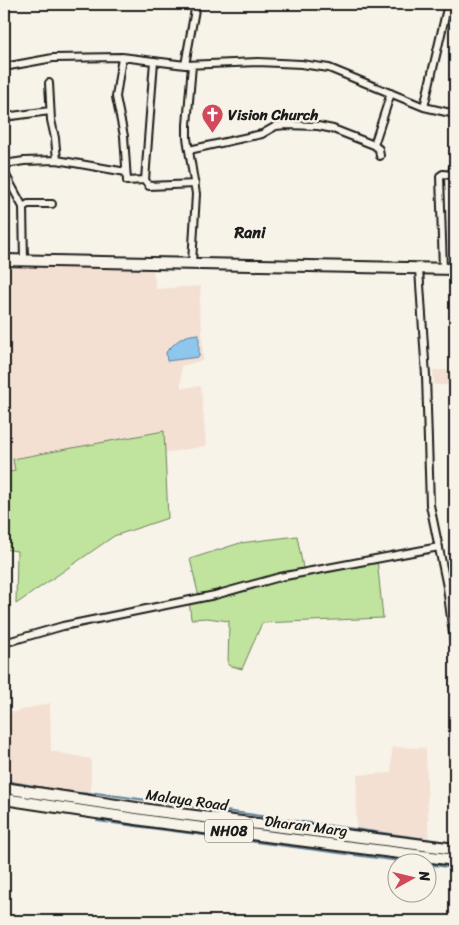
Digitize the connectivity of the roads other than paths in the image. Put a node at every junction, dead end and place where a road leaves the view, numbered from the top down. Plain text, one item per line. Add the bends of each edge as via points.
1 (196, 4) edge
2 (448, 4) edge
3 (122, 57) junction
4 (154, 61) junction
5 (188, 65) junction
6 (4, 67) edge
7 (49, 83) dead end
8 (391, 93) junction
9 (424, 107) junction
10 (50, 111) junction
11 (455, 114) edge
12 (4, 117) edge
13 (374, 145) junction
14 (189, 150) junction
15 (380, 156) dead end
16 (56, 160) junction
17 (455, 162) edge
18 (4, 164) edge
19 (4, 172) edge
20 (126, 172) junction
21 (145, 180) junction
22 (195, 184) junction
23 (52, 204) dead end
24 (22, 207) junction
25 (4, 260) edge
26 (24, 261) junction
27 (192, 263) junction
28 (419, 268) junction
29 (443, 269) junction
30 (455, 269) edge
31 (439, 547) junction
32 (4, 643) edge
33 (455, 649) edge
34 (4, 795) edge
35 (4, 810) edge
36 (343, 841) junction
37 (455, 849) edge
38 (455, 860) edge

1 - 5 street
2 - 9 street
3 - 4 street
3 - 6 street via 53,58
3 - 20 street via 116,97 124,136
4 - 5 street
4 - 21 street
5 - 8 street via 301,64 329,68
5 - 14 street
7 - 10 street
8 - 9 street
8 - 13 street
9 - 11 street
10 - 12 street
10 - 16 street
13 - 14 street via 332,129 295,124 276,126 262,134
13 - 15 street
14 - 22 street
16 - 18 street
16 - 20 street
17 - 29 street via 450,175 440,176
19 - 24 street
20 - 21 street via 127,182
21 - 22 street via 150,186
22 - 27 street
23 - 24 street
24 - 26 street
25 - 26 main road
26 - 27 main road
27 - 28 main road
28 - 29 main road
28 - 31 street via 430,505
29 - 30 main road
31 - 32 street via 280,578 216,595 63,626
31 - 33 street
34 - 35 street
34 - 36 main road, Dharan Marg / NH08 via 156,822
36 - 37 main road, NH08
36 - 38 main road, Dharan Marg / NH08

